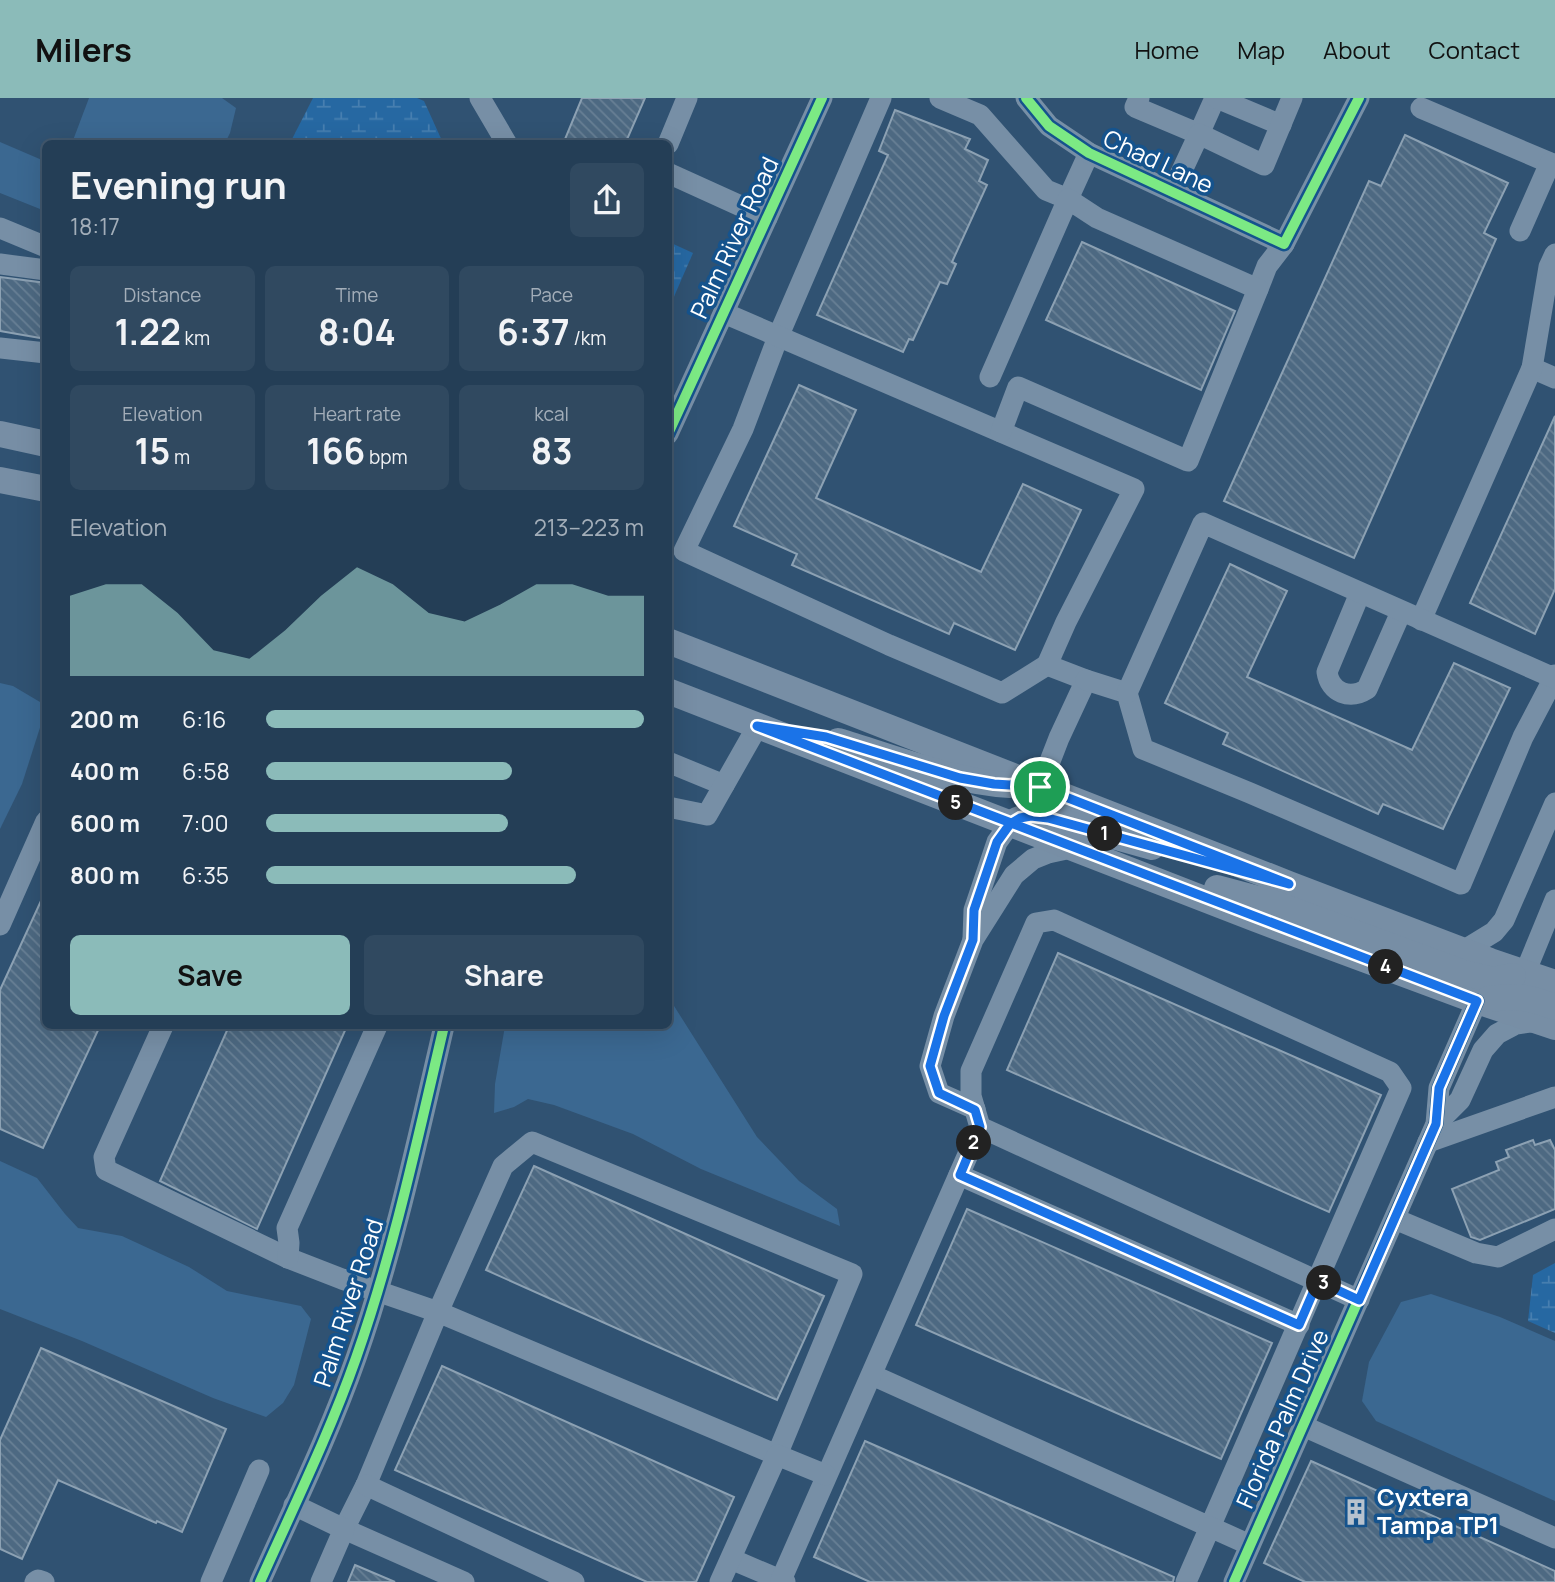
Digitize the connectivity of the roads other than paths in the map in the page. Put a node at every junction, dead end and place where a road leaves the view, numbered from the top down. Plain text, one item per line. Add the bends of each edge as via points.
1 (480, 98) edge
2 (687, 98) edge
3 (822, 98) edge
4 (881, 98) edge
5 (940, 98) edge
6 (1026, 98) edge
7 (1139, 98) edge
8 (1216, 98) edge
9 (1292, 98) edge
10 (1359, 98) edge
11 (1421, 108) dead end
12 (1281, 125) junction
13 (1199, 134) junction
14 (505, 140) edge
15 (670, 140) edge
16 (1089, 153) junction
17 (1552, 164) edge
18 (672, 175) edge
19 (1172, 192) junction
20 (1068, 200) junction
21 (767, 218) junction
22 (0, 228) edge
23 (1520, 231) dead end
24 (1284, 244) junction
25 (42, 245) edge
26 (1555, 254) edge
27 (0, 264) edge
28 (42, 269) edge
29 (1258, 289) junction
30 (724, 313) junction
31 (1547, 326) edge
32 (778, 337) junction
33 (0, 348) edge
34 (42, 353) edge
35 (1532, 368) junction
36 (990, 377) dead end
37 (1555, 378) edge
38 (672, 425) edge
39 (1000, 432) junction
40 (0, 434) edge
41 (42, 443) edge
42 (0, 480) edge
43 (42, 488) edge
44 (1360, 593) junction
45 (1401, 612) junction
46 (1421, 620) junction
47 (672, 643) edge
48 (1048, 665) junction
49 (1555, 677) edge
50 (1086, 680) junction
51 (672, 693) edge
52 (1127, 693) junction
53 (757, 726) junction
54 (672, 764) edge
55 (724, 785) junction
56 (1034, 785) junction
57 (1555, 803) edge
58 (672, 808) edge
59 (1010, 824) junction
60 (42, 830) edge
61 (1071, 848) junction
62 (1152, 878) junction
63 (1289, 884) junction
64 (1555, 900) edge
65 (0, 925) edge
66 (973, 940) junction
67 (1463, 951) junction
68 (1525, 973) junction
69 (1555, 984) edge
70 (1477, 1001) junction
71 (1549, 1018) edge
72 (162, 1029) edge
73 (376, 1029) edge
74 (443, 1029) edge
75 (1555, 1097) edge
76 (978, 1118) junction
77 (1432, 1133) junction
78 (960, 1175) junction
79 (1395, 1219) junction
80 (1555, 1228) edge
81 (288, 1258) junction
82 (1318, 1281) junction
83 (378, 1291) junction
84 (1359, 1300) junction
85 (438, 1312) junction
86 (1299, 1325) junction
87 (872, 1375) junction
88 (1303, 1426) junction
89 (777, 1455) junction
90 (259, 1470) dead end
91 (827, 1475) junction
92 (366, 1485) junction
93 (294, 1505) junction
94 (1210, 1527) junction
95 (344, 1529) junction
96 (1555, 1538) edge
97 (1251, 1545) junction
98 (730, 1559) junction
99 (783, 1581) edge
100 (35, 1582) edge
101 (44, 1582) edge
102 (211, 1582) edge
103 (260, 1582) edge
104 (321, 1582) edge
105 (464, 1582) edge
106 (574, 1582) edge
107 (720, 1582) edge
108 (1186, 1582) edge
109 (1234, 1582) edge

1 - 14 street
2 - 15 street
3 - 21 street, Palm River Road
4 - 32 street
5 - 20 street via 979,115 1046,190
6 - 16 street, Chad Lane via 1049,126
7 - 13 street via 1135,107
8 - 12 street
8 - 13 street
9 - 12 street
10 - 24 street
11 - 17 street
12 - 13 street via 1264,165
13 - 19 street
16 - 19 street, Chad Lane
16 - 20 street
17 - 23 street
18 - 21 street
19 - 24 street, Chad Lane
20 - 29 street via 1097,218
20 - 36 street
21 - 30 street, Palm River Road
22 - 25 street
24 - 29 street via 1267,266
26 - 31 street via 1549,267
27 - 28 street
29 - 39 street via 1188,461 1018,387
30 - 32 street
30 - 38 street, Palm River Road
31 - 35 street
32 - 39 street
32 - 48 street via 743,429 684,551 1002,694
33 - 34 street
35 - 37 street
35 - 46 street
39 - 48 street via 1134,489
40 - 41 main road
42 - 43 main road
44 - 45 street
44 - 45 street via 1327,672 1334,688 1358,695 1367,689
44 - 52 street via 1203,523
45 - 46 street
46 - 49 street
47 - 56 main road
48 - 50 street
49 - 52 street via 1523,737 1461,884 1143,749
50 - 52 street
50 - 56 street
51 - 53 main road
53 - 55 street
53 - 56 main road via 826,737 960,778
53 - 59 main road
54 - 55 street
55 - 58 street via 707,815
56 - 63 main road
57 - 67 street via 1504,920 1494,932
59 - 61 main road
59 - 63 main road via 1031,816 1048,818
59 - 66 street via 997,842 974,910
60 - 65 street
61 - 62 main road
61 - 66 street via 1033,859 1014,875
62 - 68 main road via 1196,882 1273,903 1461,972 1493,980
62 - 70 main road
63 - 67 main road
64 - 68 street
66 - 76 street via 930,1066 939,1093
67 - 68 main road
68 - 69 main road
70 - 71 main road via 1527,997
70 - 77 street, Florida Palm Drive via 1439,1088
71 - 77 street, Florida Palm Drive via 1516,1024 1497,1034 1483,1051 1460,1100
72 - 81 street via 103,1157 106,1170
73 - 81 street via 287,1228
74 - 83 street, Palm River Road
75 - 77 street
76 - 78 street
76 - 82 street
76 - 82 street via 971,1096 971,1071 1036,923 1055,920 1390,1072 1401,1088
77 - 79 street, Florida Palm Drive
78 - 86 street
78 - 87 street
79 - 80 street via 1476,1253 1498,1257
79 - 84 street, Florida Palm Drive
81 - 83 street
82 - 84 street
82 - 86 street
83 - 85 street
83 - 93 street, Palm River Road via 329,1426
84 - 88 street, Florida Palm Drive
85 - 89 street
85 - 89 street via 503,1166 532,1142 852,1274
85 - 92 street
86 - 94 street
87 - 91 street
87 - 94 street
88 - 96 street
88 - 97 street, Florida Palm Drive
89 - 91 street
89 - 98 street
90 - 102 street
91 - 99 street
92 - 95 street
92 - 106 street
93 - 95 street
93 - 103 street, Palm River Road
94 - 97 street
94 - 108 street
95 - 104 street
95 - 105 street
97 - 109 street, Florida Palm Drive
98 - 99 street
98 - 107 street
100 - 101 street

